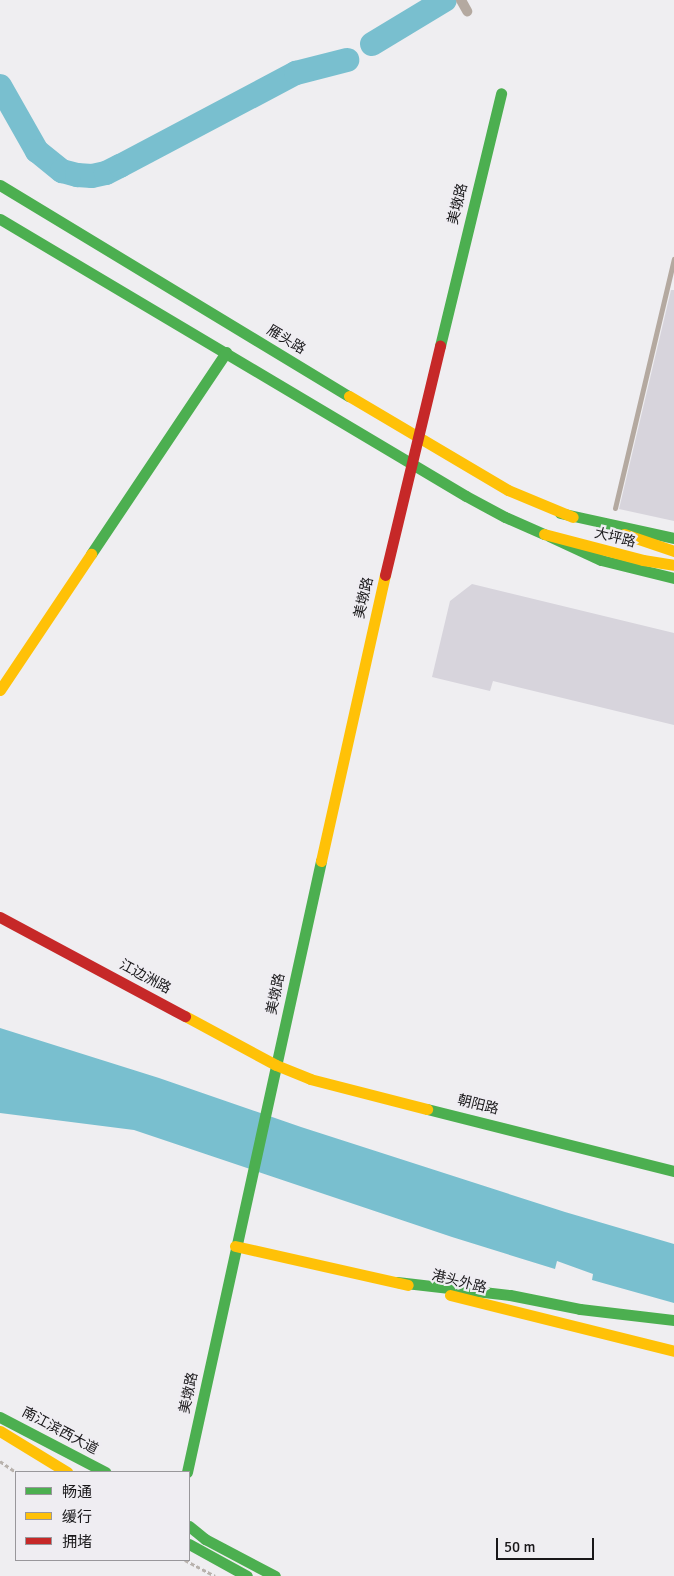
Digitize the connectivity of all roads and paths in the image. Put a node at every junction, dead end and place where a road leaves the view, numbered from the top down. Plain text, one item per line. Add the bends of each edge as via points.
1 (461, 0) edge
2 (467, 11) dead end
3 (500, 93) dead end
4 (0, 185) edge
5 (0, 219) edge
6 (674, 258) edge
7 (226, 352) junction
8 (417, 437) junction
9 (410, 463) junction
10 (615, 508) dead end
11 (560, 513) junction
12 (549, 536) junction
13 (674, 538) edge
14 (674, 551) edge
15 (674, 565) edge
16 (674, 578) edge
17 (0, 690) edge
18 (0, 917) edge
19 (276, 1065) junction
20 (674, 1171) edge
21 (235, 1246) junction
22 (397, 1282) junction
23 (674, 1320) edge
24 (674, 1351) edge
25 (0, 1417) edge
26 (0, 1431) edge
27 (0, 1461) edge
28 (15, 1471) edge
29 (65, 1471) edge
30 (103, 1471) edge
31 (187, 1471) edge
32 (190, 1527) edge
33 (190, 1545) edge
34 (187, 1561) edge
35 (215, 1576) edge
36 (247, 1576) edge
37 (274, 1576) edge

1 - 2 street
3 - 8 main road, 美墩路
4 - 8 main road, 雁头路
5 - 7 main road
6 - 10 lane
7 - 9 main road
7 - 17 main road
8 - 9 main road, 美墩路
8 - 11 main road, 雁头路 via 508,490
9 - 12 main road via 492,510
9 - 19 main road, 美墩路
11 - 13 main road
11 - 14 main road, 大坪路
12 - 15 main road, 大坪路
12 - 16 main road via 602,560
18 - 19 main road, 江边洲路
19 - 20 main road, 朝阳路 via 310,1079
19 - 21 main road, 美墩路
21 - 22 main road, 港头外路
21 - 31 main road, 美墩路
22 - 23 main road
22 - 24 main road, 港头外路
25 - 30 main road, 南江滨西大道
26 - 29 main road
27 - 28 path
32 - 37 main road via 205,1539
33 - 36 main road
34 - 35 path

